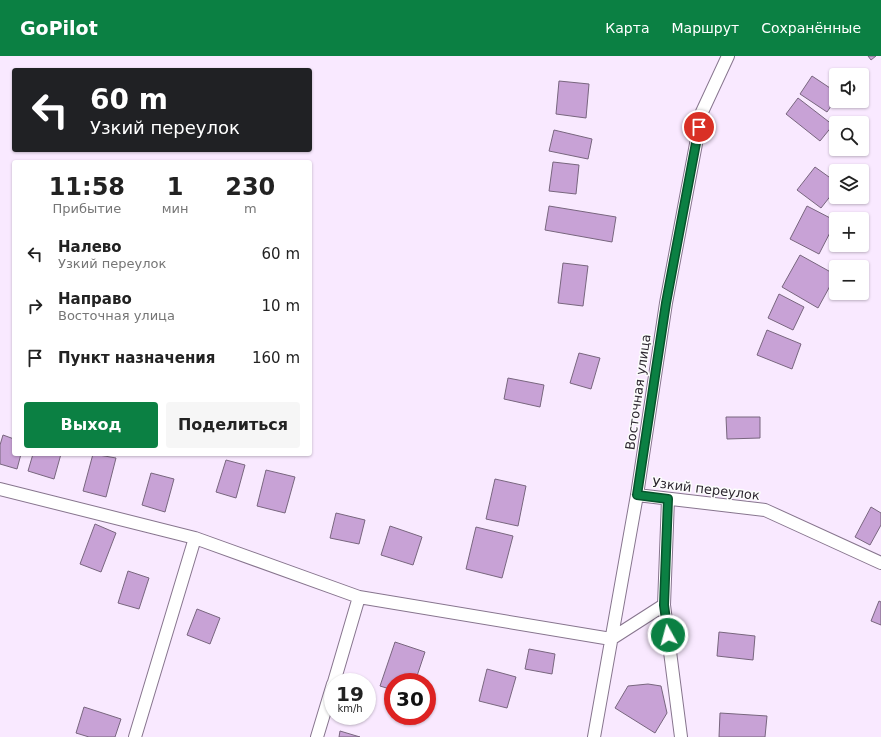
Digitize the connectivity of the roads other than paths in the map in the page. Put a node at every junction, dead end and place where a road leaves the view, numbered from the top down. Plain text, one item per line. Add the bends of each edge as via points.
1 (728, 56) edge
2 (0, 489) edge
3 (637, 495) junction
4 (668, 499) junction
5 (195, 538) junction
6 (881, 563) edge
7 (359, 597) junction
8 (664, 605) junction
9 (611, 639) junction
10 (336, 673) edge
11 (324, 713) edge
12 (135, 737) edge
13 (317, 737) edge
14 (594, 737) edge
15 (681, 737) edge

1 - 3 street, Восточная улица via 702,112 666,303
2 - 5 street
3 - 4 street, Узкий переулок
3 - 9 street, Восточная улица
4 - 6 street, Узкий переулок via 765,510
4 - 8 street
5 - 7 street
5 - 12 street
7 - 9 street
7 - 10 street
8 - 9 street
8 - 15 street
9 - 14 street, Восточная улица
11 - 13 street

